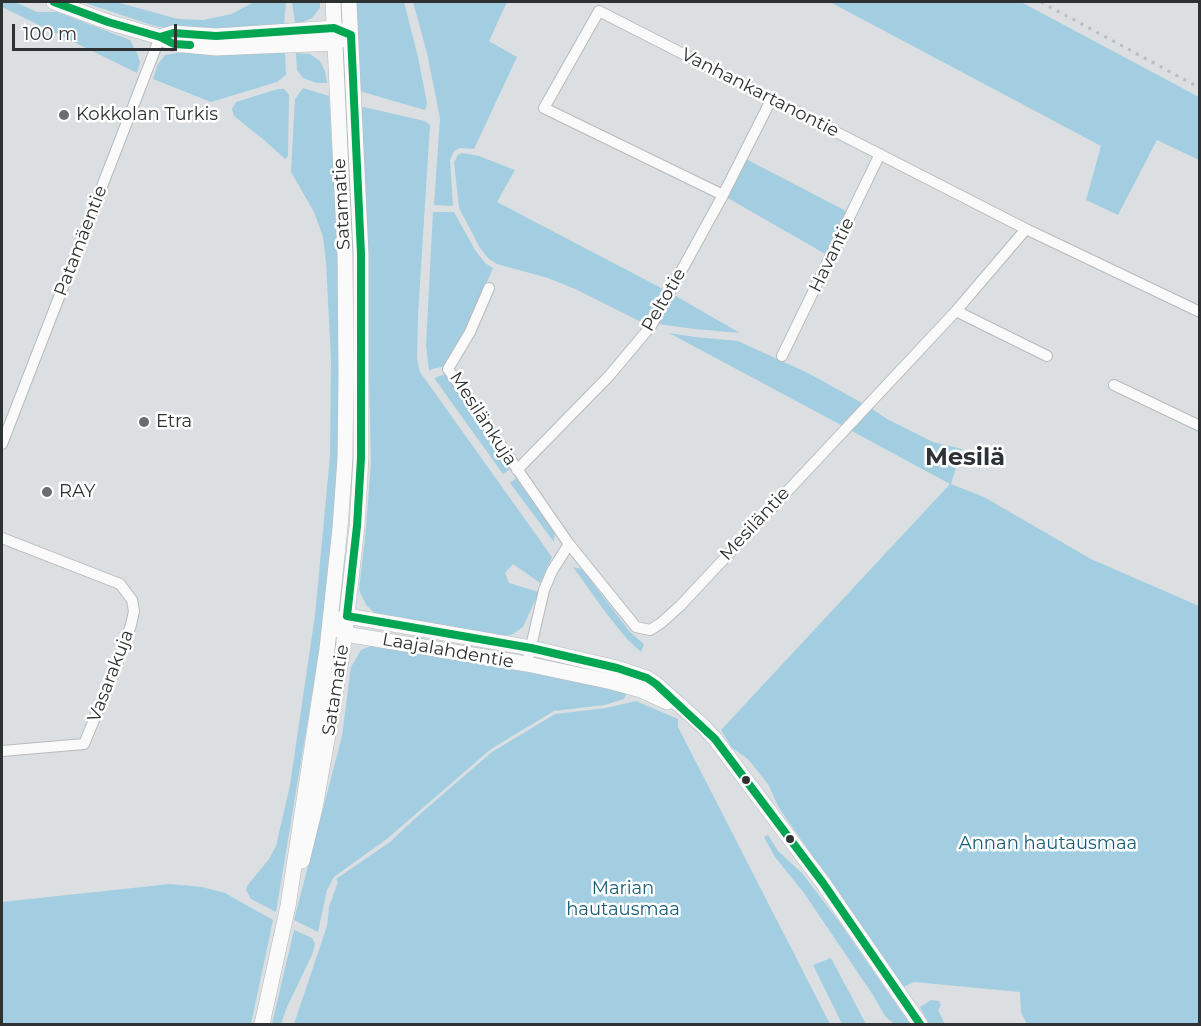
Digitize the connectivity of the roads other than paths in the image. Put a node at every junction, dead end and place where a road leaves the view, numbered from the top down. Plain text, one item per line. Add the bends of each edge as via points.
1 (54, 2) edge
2 (333, 2) edge
3 (349, 2) edge
4 (351, 35) junction
5 (334, 36) junction
6 (160, 37) junction
7 (771, 100) junction
8 (880, 154) junction
9 (723, 195) junction
10 (1026, 229) junction
11 (489, 288) dead end
12 (956, 311) junction
13 (1200, 312) edge
14 (782, 356) dead end
15 (1047, 356) dead end
16 (1113, 385) dead end
17 (1200, 426) edge
18 (2, 444) edge
19 (517, 470) junction
20 (2, 538) edge
21 (569, 544) junction
22 (347, 616) junction
23 (330, 624) junction
24 (345, 634) junction
25 (531, 648) junction
26 (527, 664) junction
27 (688, 712) junction
28 (2, 751) edge
29 (288, 906) junction
30 (262, 1024) edge
31 (920, 1024) edge

1 - 6 main road
2 - 5 main road, Satamatie
3 - 4 main road, Satamatie
4 - 5 main road
4 - 22 main road, Satamatie via 361,254 361,447
5 - 6 main road via 173,33
5 - 23 main road, Satamatie via 345,255 346,373 345,459
6 - 18 street, Patamäentie
7 - 8 street, Vanhankartanontie
7 - 9 street, Peltotie
7 - 9 street, Vanhankartanontie via 599,11 544,108
8 - 10 street, Vanhankartanontie
8 - 14 street, Havantie
9 - 19 street, Peltotie via 651,326 609,376
10 - 12 street, Mesiläntie
10 - 13 street, Vanhankartanontie
11 - 19 street, Mesilänkuja via 448,369
12 - 15 street
12 - 21 street, Mesiläntie via 656,627 636,627
16 - 17 street
19 - 21 street, Mesilänkuja
20 - 28 street, Vasarakuja via 120,584 132,600 134,611 84,744
21 - 25 street via 544,590
22 - 23 main road
22 - 24 main road, Satamatie
22 - 25 main road, Laajalahdentie
23 - 24 main road, Laajalahdentie
23 - 29 main road, Satamatie
24 - 26 main road, Laajalahdentie
24 - 29 main road, Satamatie via 315,808
25 - 26 street
25 - 27 main road, Laajalahdentie via 647,678
26 - 27 main road, Laajalahdentie via 641,690
27 - 31 main road, Laajalahdentie via 715,739 823,883
29 - 30 main road, Satamatie

